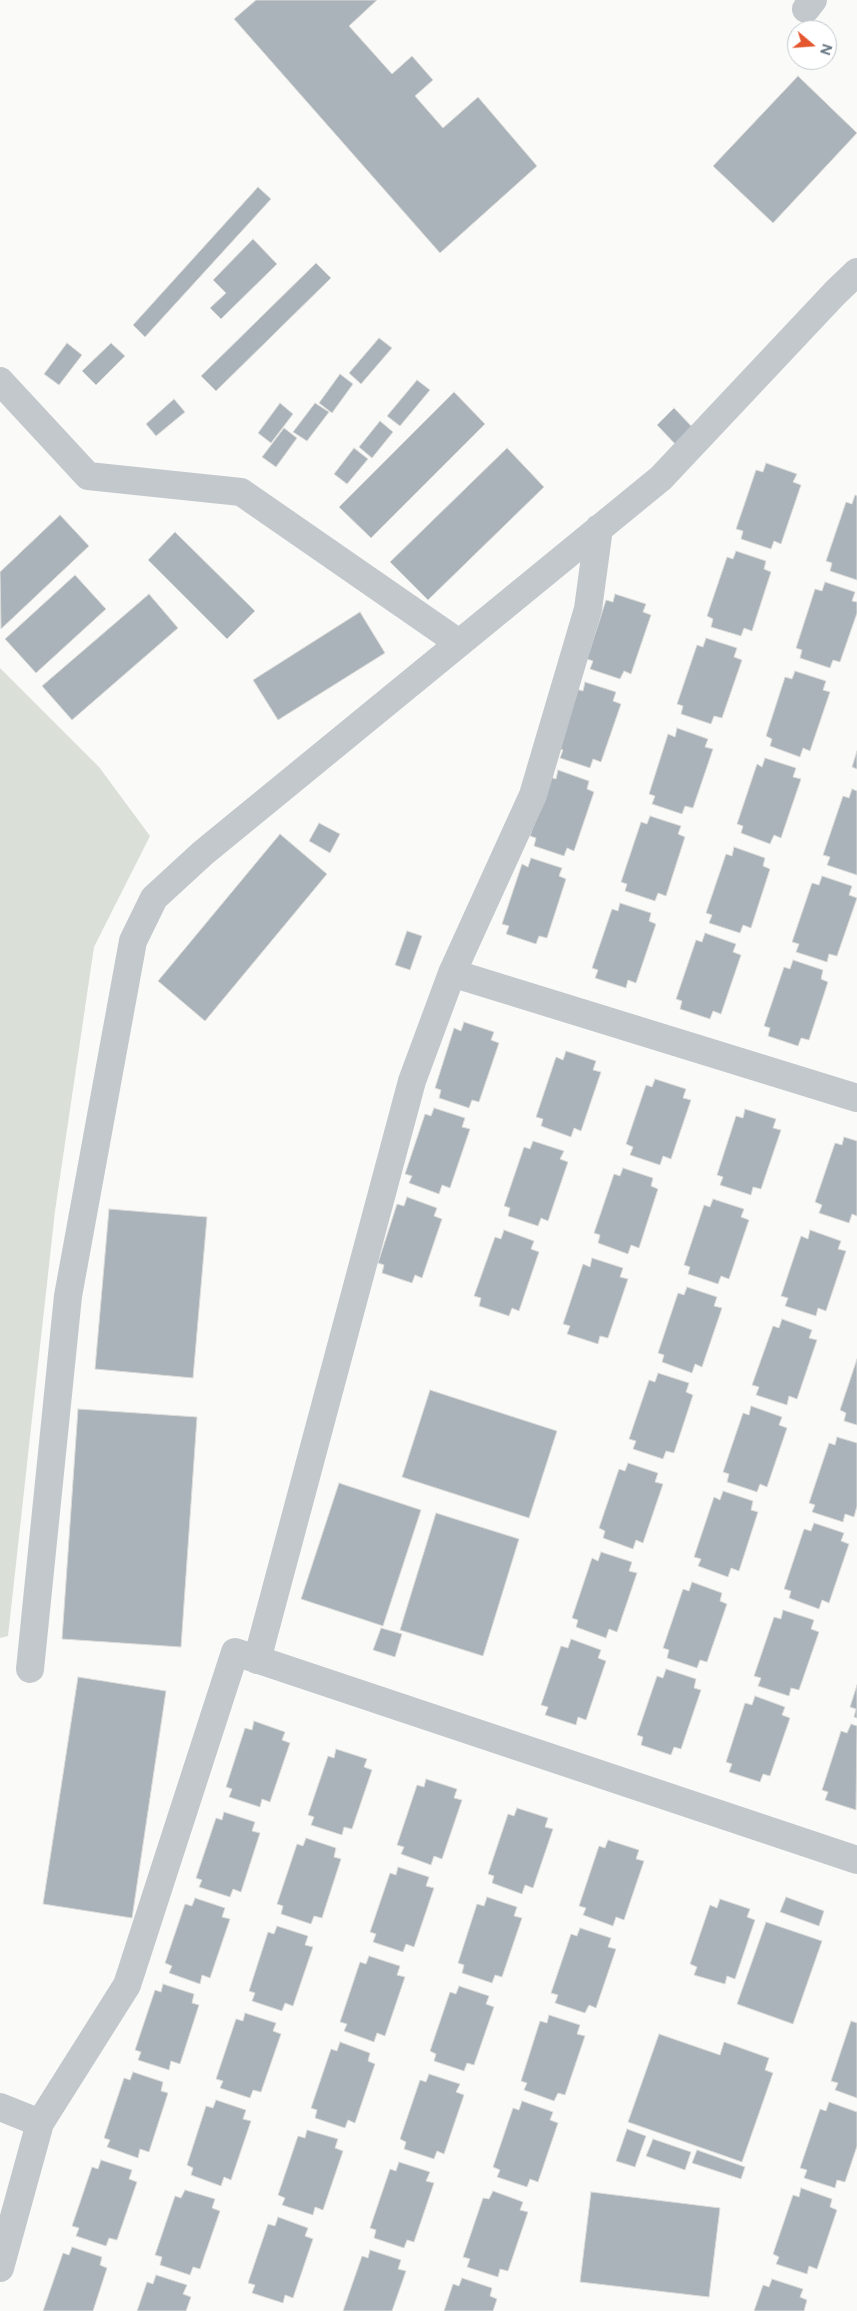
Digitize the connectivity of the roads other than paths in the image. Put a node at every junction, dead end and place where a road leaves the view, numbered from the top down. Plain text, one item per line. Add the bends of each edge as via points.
1 (857, 272) edge
2 (0, 382) edge
3 (599, 528) junction
4 (459, 643) junction
5 (452, 973) junction
6 (857, 1098) edge
7 (257, 1660) junction
8 (30, 1669) dead end
9 (857, 1860) edge
10 (0, 2107) edge
11 (40, 2123) junction
12 (0, 2268) edge

1 - 3 street via 661,478
2 - 4 street via 88,476 241,492
3 - 4 street
3 - 5 street via 588,609 533,795
4 - 8 street via 154,898 133,941 68,1296
5 - 6 street
5 - 7 street via 412,1081
7 - 9 street
7 - 11 street via 235,1652 127,1984
10 - 11 street
11 - 12 street

